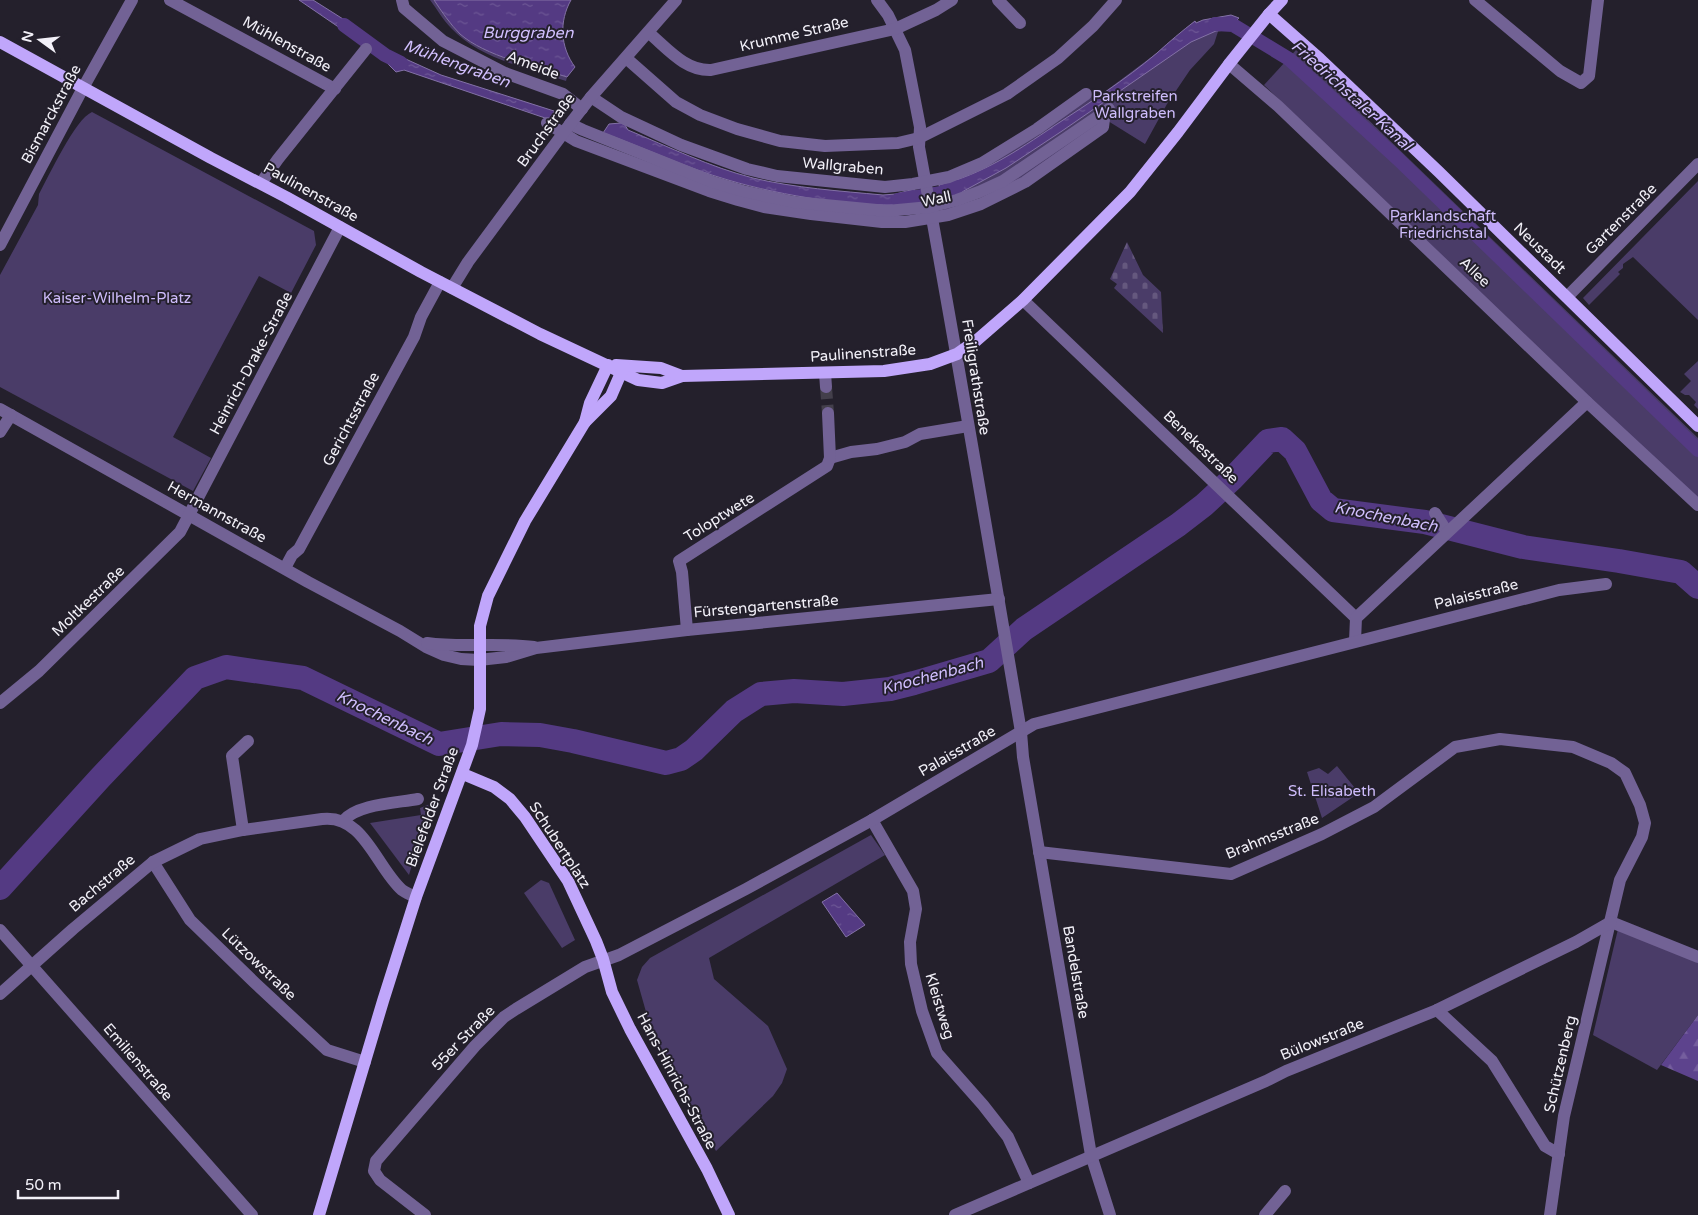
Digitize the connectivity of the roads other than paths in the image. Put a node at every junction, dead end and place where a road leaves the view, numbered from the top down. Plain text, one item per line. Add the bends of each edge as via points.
1 (132, 0) edge
2 (170, 0) edge
3 (402, 0) edge
4 (676, 0) edge
5 (877, 0) edge
6 (952, 0) edge
7 (998, 0) edge
8 (1116, 0) edge
9 (1282, 0) edge
10 (1475, 0) edge
11 (1597, 5) edge
12 (1269, 14) junction
13 (1020, 23) dead end
14 (895, 29) junction
15 (648, 33) junction
16 (0, 42) edge
17 (366, 49) dead end
18 (626, 58) junction
19 (1229, 64) junction
20 (83, 88) junction
21 (336, 89) junction
22 (594, 93) junction
23 (1086, 94) dead end
24 (582, 109) junction
25 (1108, 110) dead end
26 (547, 123) dead end
27 (567, 129) junction
28 (919, 138) junction
29 (1698, 164) edge
30 (261, 184) junction
31 (926, 185) junction
32 (930, 209) junction
33 (340, 228) junction
34 (0, 245) edge
35 (440, 282) junction
36 (452, 288) junction
37 (1567, 297) junction
38 (1023, 300) junction
39 (957, 354) junction
40 (608, 365) junction
41 (623, 369) junction
42 (825, 373) junction
43 (826, 387) tunnel mouth
44 (1587, 402) junction
45 (6, 412) edge
46 (828, 413) tunnel mouth
47 (585, 422) junction
48 (968, 426) junction
49 (1698, 426) edge
50 (0, 432) edge
51 (830, 458) junction
52 (1698, 505) edge
53 (1435, 513) dead end
54 (190, 514) junction
55 (1446, 533) junction
56 (285, 568) junction
57 (1606, 584) dead end
58 (999, 599) junction
59 (1356, 618) junction
60 (687, 630) junction
61 (1355, 641) junction
62 (419, 642) junction
63 (479, 646) junction
64 (536, 648) junction
65 (479, 660) junction
66 (0, 703) edge
67 (1021, 732) junction
68 (248, 741) dead end
69 (463, 774) junction
70 (418, 799) dead end
71 (872, 820) junction
72 (343, 821) junction
73 (243, 830) junction
74 (1039, 852) junction
75 (153, 862) junction
76 (416, 897) junction
77 (1611, 922) junction
78 (0, 930) edge
79 (1698, 956) edge
80 (603, 959) junction
81 (32, 966) junction
82 (0, 994) edge
83 (1437, 1010) junction
84 (365, 1062) junction
85 (1559, 1154) junction
86 (1091, 1155) junction
87 (1029, 1183) junction
88 (1285, 1192) dead end
89 (252, 1215) edge
90 (319, 1215) edge
91 (425, 1215) edge
92 (729, 1215) edge
93 (955, 1215) edge
94 (1110, 1215) edge
95 (1265, 1215) edge
96 (1550, 1215) edge

1 - 20 street, Bismarckstraße
2 - 21 street, Mühlenstraße
3 - 24 street, Ameide via 404,8 443,41 505,73 564,94
4 - 15 street, Bruchstraße
5 - 14 street, Freiligrathstraße
6 - 14 street, Krumme Straße
7 - 13 street
8 - 28 street via 1048,66 1007,94
9 - 12 main road, Paulinenstraße
10 - 11 street via 1560,71 1581,83 1589,76
12 - 19 main road, Paulinenstraße
12 - 37 main road, Neustadt
14 - 15 street, Krumme Straße via 711,70 692,67
14 - 28 street, Freiligrathstraße via 905,50 920,128
15 - 18 street, Bruchstraße
16 - 20 main road, Paulinenstraße
17 - 21 street
18 - 22 street, Bruchstraße
18 - 28 street via 676,102 737,129 780,141 825,146 898,143
19 - 38 main road, Paulinenstraße via 1130,192
19 - 44 street, Allee via 1278,106
20 - 30 main road, Paulinenstraße
20 - 34 street, Bismarckstraße
21 - 30 street
22 - 24 street, Bruchstraße
22 - 31 street, Wallgraben via 628,121 747,169 777,176 886,187
23 - 31 street, Wallgraben via 982,163
24 - 27 street, Bruchstraße
25 - 32 street, Wall via 1103,127 1025,182 981,204 948,215
26 - 27 street, Wall
27 - 32 street, Wall via 576,141 682,181 741,196 764,207 882,222 905,222
27 - 36 street, Bruchstraße
28 - 31 street, Freiligrathstraße
29 - 37 street, Gartenstraße
30 - 33 main road, Paulinenstraße
31 - 32 street, Freiligrathstraße
32 - 39 street, Freiligrathstraße
33 - 35 main road, Paulinenstraße
33 - 54 street, Heinrich-Drake-Straße
35 - 36 main road, Paulinenstraße
35 - 56 street, Gerichtsstraße via 334,486
36 - 40 main road, Paulinenstraße
37 - 49 main road, Neustadt
38 - 39 main road, Paulinenstraße
38 - 59 street, Benekestraße
39 - 42 main road, Paulinenstraße via 930,364 884,371
39 - 48 street, Freiligrathstraße
40 - 41 main road, Paulinenstraße
40 - 47 main road, Bielefelder Straße
41 - 42 main road, Paulinenstraße via 644,382 662,383 682,376
41 - 47 main road, Bielefelder Straße via 608,401
42 - 43 street
44 - 52 street, Allee
44 - 55 street
45 - 50 street
45 - 54 street, Hermannstraße
46 - 51 street
47 - 63 main road, Bielefelder Straße via 503,563 483,611
48 - 51 street via 920,434 877,450
48 - 58 street, Freiligrathstraße
51 - 60 street, Toloptwete via 821,472 679,561
53 - 55 street
54 - 56 street, Hermannstraße
54 - 66 street, Moltkestraße via 180,532 122,590 39,671
55 - 59 street
56 - 62 street, Hermannstraße
57 - 61 street, Palaisstraße via 1559,590
58 - 60 street, Fürstengartenstraße
58 - 67 street, Freiligrathstraße
59 - 61 street
60 - 64 street, Fürstengartenstraße
61 - 67 street, Palaisstraße via 1034,724
62 - 63 street, Hermannstraße
62 - 65 street, Hermannstraße via 452,657
63 - 64 street, Fürstengartenstraße via 512,644
63 - 65 main road, Bielefelder Straße
64 - 65 street, Fürstengartenstraße
65 - 69 main road, Bielefelder Straße via 481,689 477,726
67 - 71 street, Palaisstraße
67 - 74 street, Bandelstraße
68 - 73 street via 232,756
69 - 76 main road, Bielefelder Straße
69 - 80 main road, Schubertplatz via 502,792 525,817 568,881
70 - 72 street via 362,809
71 - 80 street, Palaisstraße via 619,955
71 - 87 street, Kleistweg via 913,891 916,909 910,942 911,964 922,1011 937,1053 1008,1137
72 - 73 street, Bachstraße via 330,818
72 - 76 street via 357,831 402,889
73 - 75 street, Bachstraße via 200,839
74 - 77 street, Brahmsstraße via 1231,874 1374,807 1455,748 1500,739 1564,746 1611,763 1625,773 1645,823 1642,837 1620,880
74 - 86 street, Bandelstraße
75 - 81 street, Bachstraße
75 - 84 street, Lützowstraße via 190,920 255,984 327,1050
76 - 84 main road, Bielefelder Straße
77 - 79 street
77 - 83 street, Bülowstraße
77 - 85 street, Schützenberg via 1564,1116
78 - 81 street, Emilienstraße
80 - 91 street, 55er Straße via 504,1017 376,1161 374,1171 380,1180
80 - 92 main road, Hans-Hinrichs-Straße via 612,992
81 - 82 street, Bachstraße
81 - 89 street, Emilienstraße
83 - 85 street via 1492,1061 1545,1146
83 - 86 street, Bülowstraße
84 - 90 main road, Bielefelder Straße
85 - 96 street, Schützenberg
86 - 87 street, Bülowstraße
86 - 94 street, Bandelstraße
87 - 93 street, Bülowstraße
88 - 95 street

